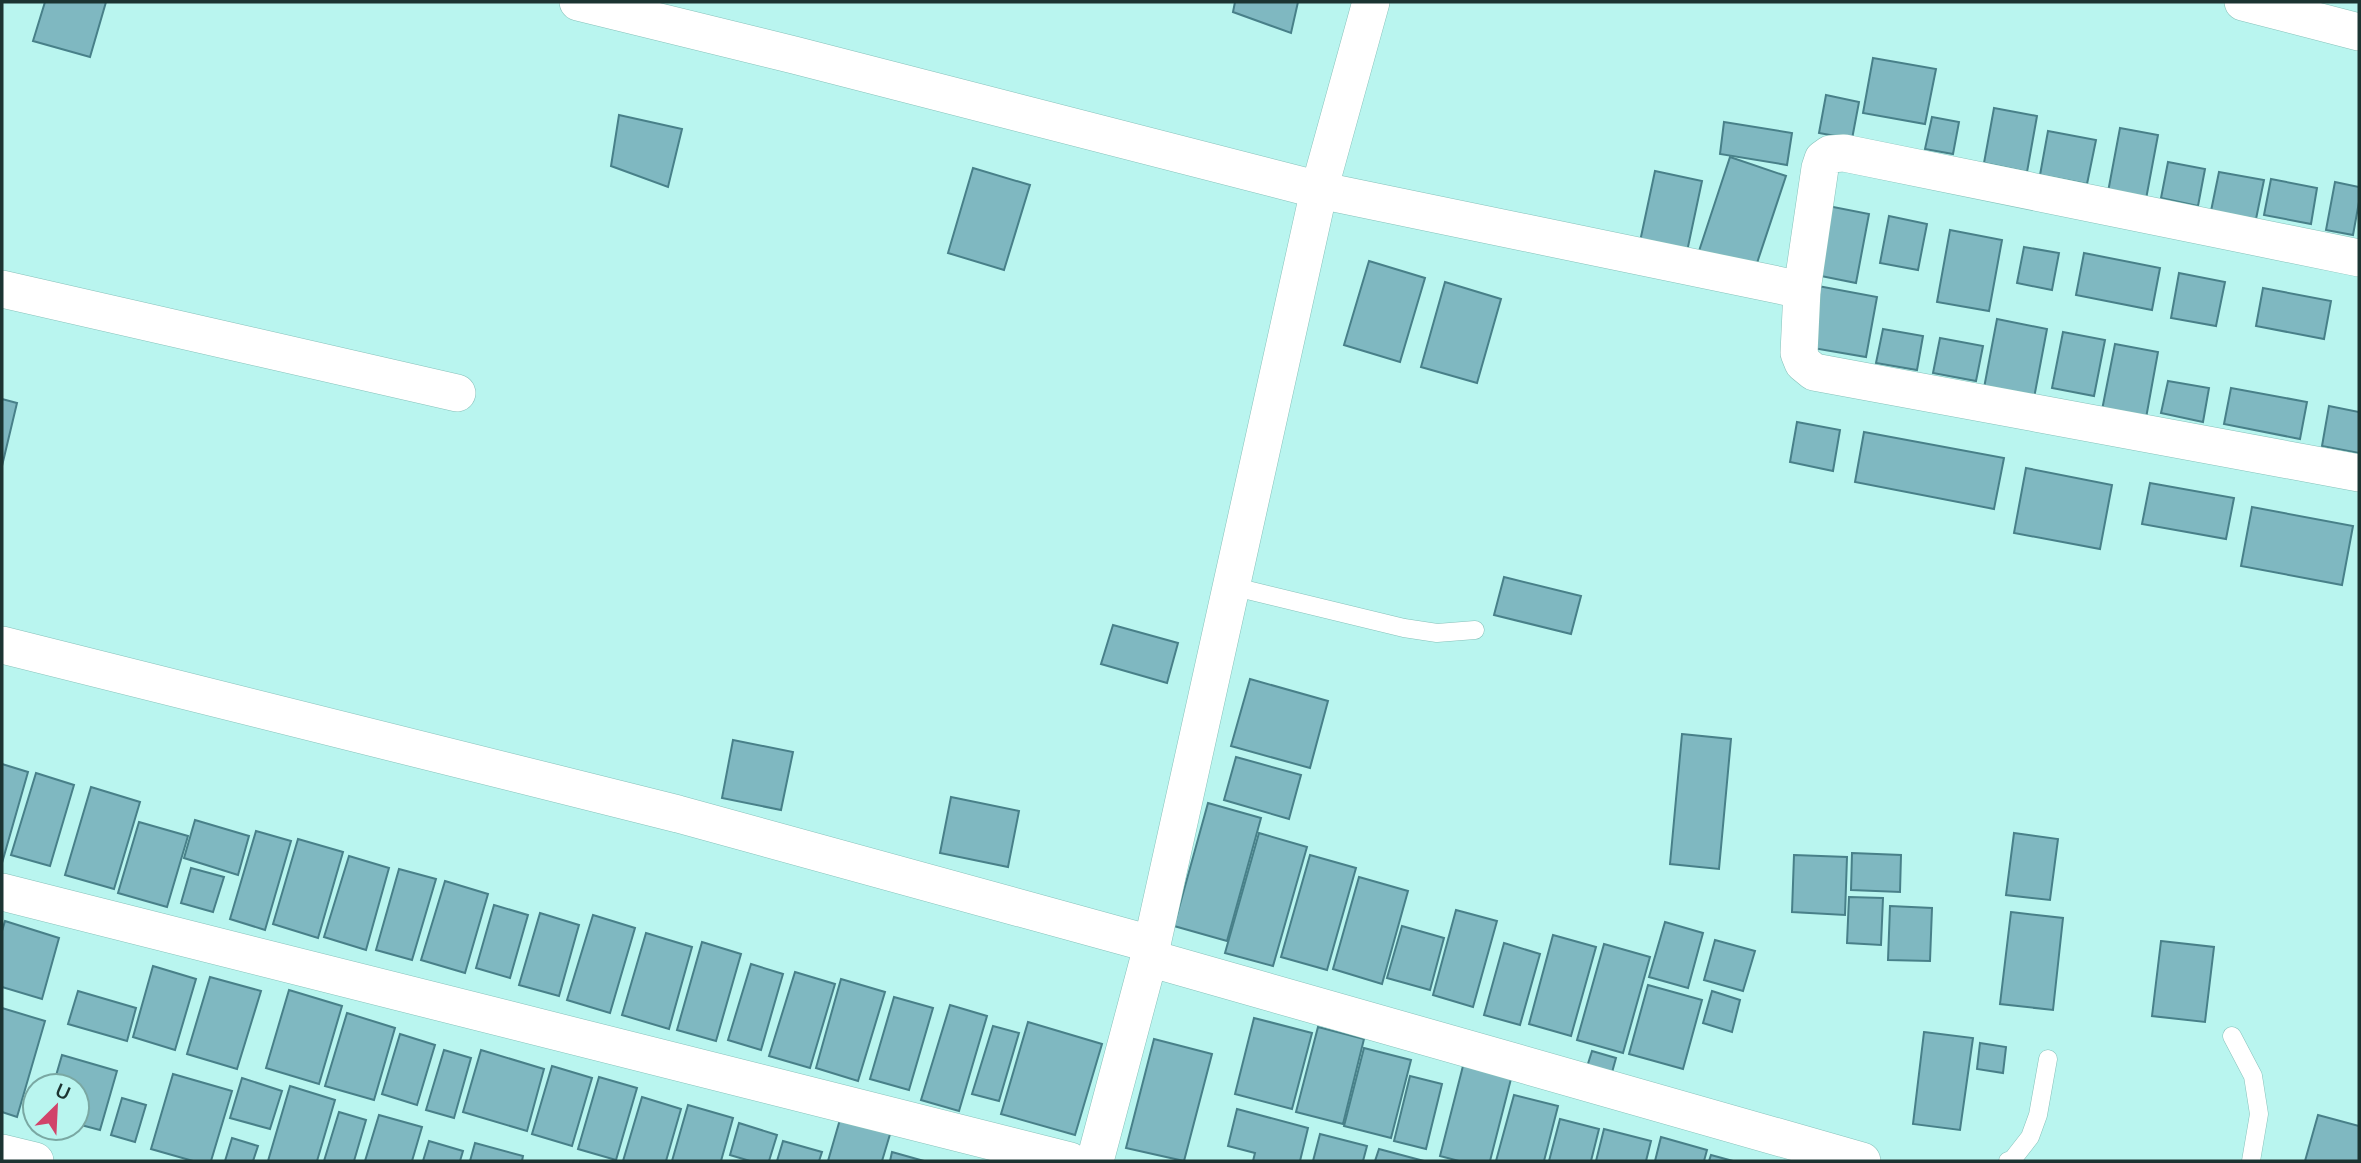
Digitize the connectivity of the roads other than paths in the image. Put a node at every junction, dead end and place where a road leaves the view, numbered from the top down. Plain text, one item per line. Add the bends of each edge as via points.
1 (578, 2) edge
2 (1371, 2) edge
3 (2243, 2) edge
4 (2359, 32) edge
5 (1318, 190) junction
6 (2359, 258) edge
7 (2, 289) edge
8 (1802, 290) junction
9 (457, 393) dead end
10 (2359, 473) edge
11 (1231, 586) junction
12 (1475, 630) dead end
13 (2, 645) edge
14 (2, 892) edge
15 (1150, 951) junction
16 (2232, 1036) dead end
17 (2048, 1059) dead end
18 (2, 1153) edge
19 (35, 1161) edge
20 (1070, 1161) edge
21 (1095, 1161) edge
22 (1862, 1161) edge
23 (2008, 1161) edge
24 (2251, 1161) edge

1 - 5 street
2 - 5 street
3 - 4 street
5 - 8 street
5 - 11 street
6 - 8 street via 1830,153 1820,168
7 - 9 street
8 - 10 street via 1799,354 1814,372
11 - 12 lane via 1404,628 1437,633
11 - 15 street
13 - 15 street via 678,814
14 - 20 street
15 - 21 street
15 - 22 street
16 - 24 lane via 2253,1076 2259,1114
17 - 23 lane via 2030,1138
18 - 19 street

